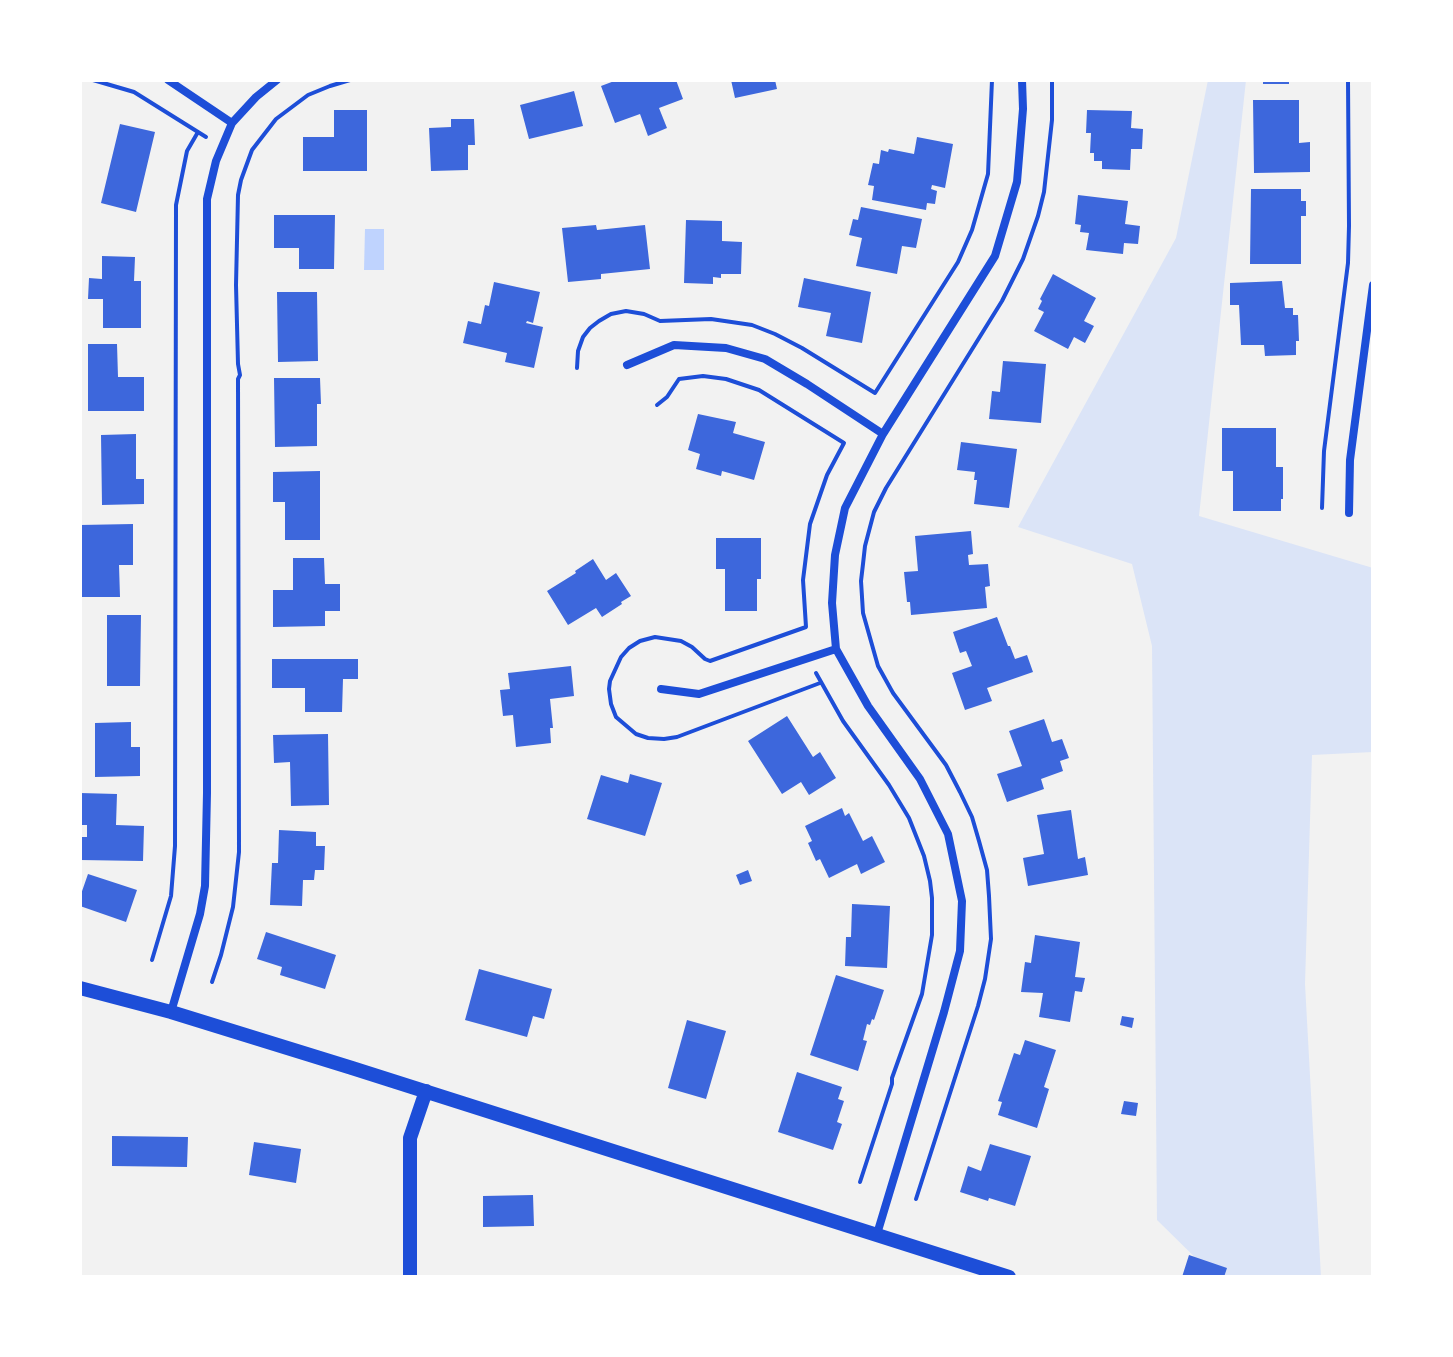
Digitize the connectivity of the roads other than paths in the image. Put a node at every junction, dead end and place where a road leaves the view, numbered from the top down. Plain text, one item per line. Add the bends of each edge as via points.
1 (168, 80) edge
2 (277, 80) edge
3 (1022, 80) edge
4 (232, 123) junction
5 (1373, 285) edge
6 (627, 365) dead end
7 (883, 434) junction
8 (1349, 513) dead end
9 (836, 649) junction
10 (661, 689) dead end
11 (80, 988) edge
12 (171, 1012) junction
13 (426, 1091) junction
14 (877, 1234) junction
15 (410, 1277) edge
16 (1009, 1277) edge

1 - 4 street
2 - 4 street
3 - 7 street via 1017,182 995,256
4 - 12 street via 207,199 205,886
5 - 8 street via 1350,460
6 - 7 street via 674,345 726,348 765,359
7 - 9 street via 845,508 835,555
9 - 10 street via 699,694
9 - 14 street via 868,706 920,779 948,834 962,901 960,951
11 - 12 street
12 - 13 street
13 - 14 street
13 - 15 street via 410,1138
14 - 16 street

